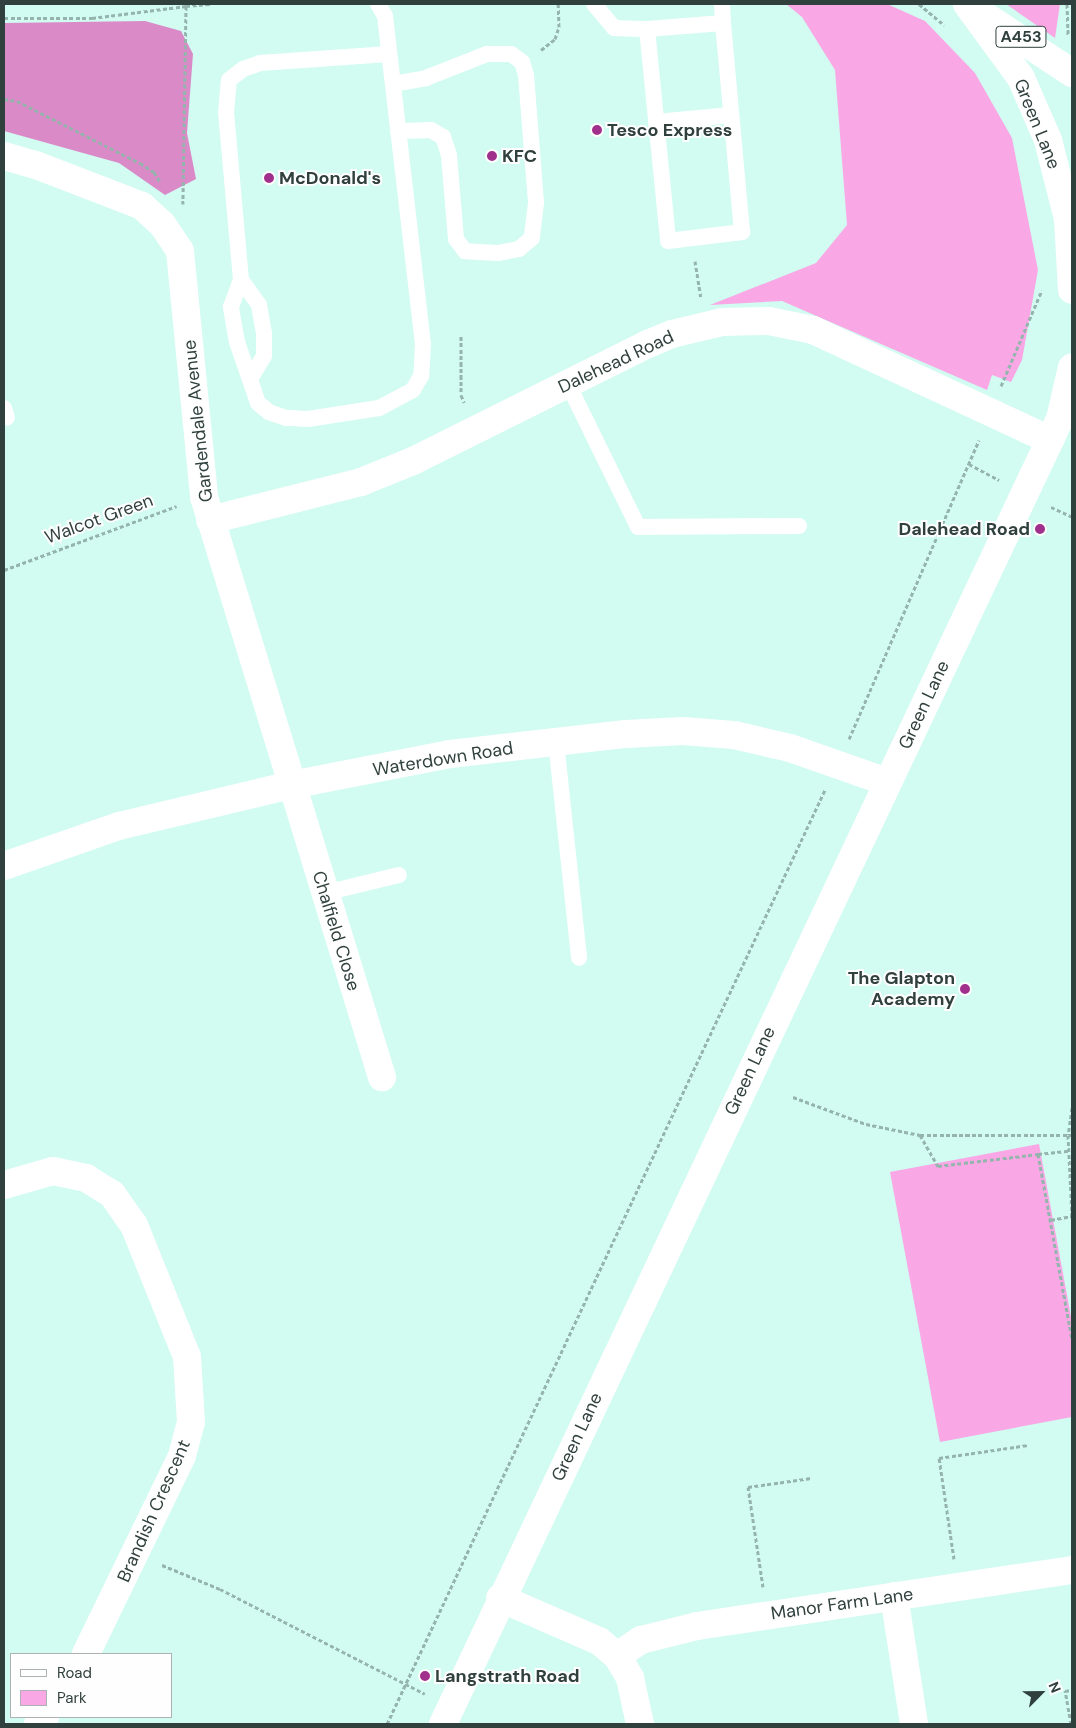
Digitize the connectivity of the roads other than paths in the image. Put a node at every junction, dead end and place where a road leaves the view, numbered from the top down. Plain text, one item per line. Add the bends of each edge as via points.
1 (594, 4) edge
2 (722, 4) edge
3 (967, 4) edge
4 (385, 8) edge
5 (723, 23) junction
6 (647, 29) junction
7 (389, 54) junction
8 (1072, 73) edge
9 (393, 84) junction
10 (731, 115) junction
11 (656, 122) junction
12 (398, 131) junction
13 (4, 156) edge
14 (241, 280) junction
15 (1072, 290) edge
16 (1072, 367) edge
17 (250, 379) junction
18 (568, 384) junction
19 (1061, 423) edge
20 (207, 509) junction
21 (799, 526) dead end
22 (556, 742) junction
23 (887, 782) junction
24 (291, 785) junction
25 (4, 866) edge
26 (399, 875) dead end
27 (325, 893) junction
28 (579, 958) dead end
29 (382, 1077) dead end
30 (4, 1185) edge
31 (1072, 1570) edge
32 (894, 1596) junction
33 (500, 1598) junction
34 (86, 1653) edge
35 (617, 1656) junction
36 (447, 1716) edge
37 (640, 1724) edge
38 (914, 1724) edge

1 - 6 lane via 614,28
2 - 5 lane
3 - 8 main road, A453
3 - 15 main road, Green Lane via 1021,78 1048,140 1068,218
4 - 7 lane
5 - 6 lane
5 - 10 lane
6 - 11 lane
7 - 9 lane
7 - 14 lane via 260,63 243,68 229,80 226,113
9 - 12 lane
9 - 12 lane via 426,78 487,54 511,54 522,62 526,75 535,220 532,238 519,248 498,253 465,251 456,239 449,155 443,137 431,130
10 - 11 lane
10 - 11 lane via 742,232 668,241
12 - 17 lane via 423,343 421,376 413,390 379,408 308,419 286,418 269,412 258,403
13 - 20 main road, Gardendale Avenue via 142,206 162,224 180,251
14 - 17 lane via 231,307 237,342
14 - 17 lane via 259,305 264,333 264,356
16 - 19 main road, Green Lane
18 - 19 main road, Dalehead Road via 648,344 705,325 769,321 813,330
18 - 20 main road, Dalehead Road via 413,461 360,482
18 - 21 lane via 638,527
19 - 23 main road, Green Lane
20 - 24 main road, Gardendale Avenue
22 - 23 main road, Waterdown Road via 683,731 734,735 790,748
22 - 24 main road, Waterdown Road via 450,754
22 - 28 lane
23 - 33 main road, Green Lane
24 - 25 main road, Waterdown Road via 119,826
24 - 27 main road, Chalfield Close
26 - 27 lane
27 - 29 main road, Chalfield Close
30 - 34 main road, Brandish Crescent via 53,1171 86,1178 112,1194 134,1225 188,1357 191,1422 182,1456
31 - 32 main road, Manor Farm Lane
32 - 35 main road, Manor Farm Lane via 697,1626 640,1640
32 - 38 main road
33 - 35 main road via 599,1641
33 - 36 main road, Green Lane
35 - 37 main road via 630,1678

